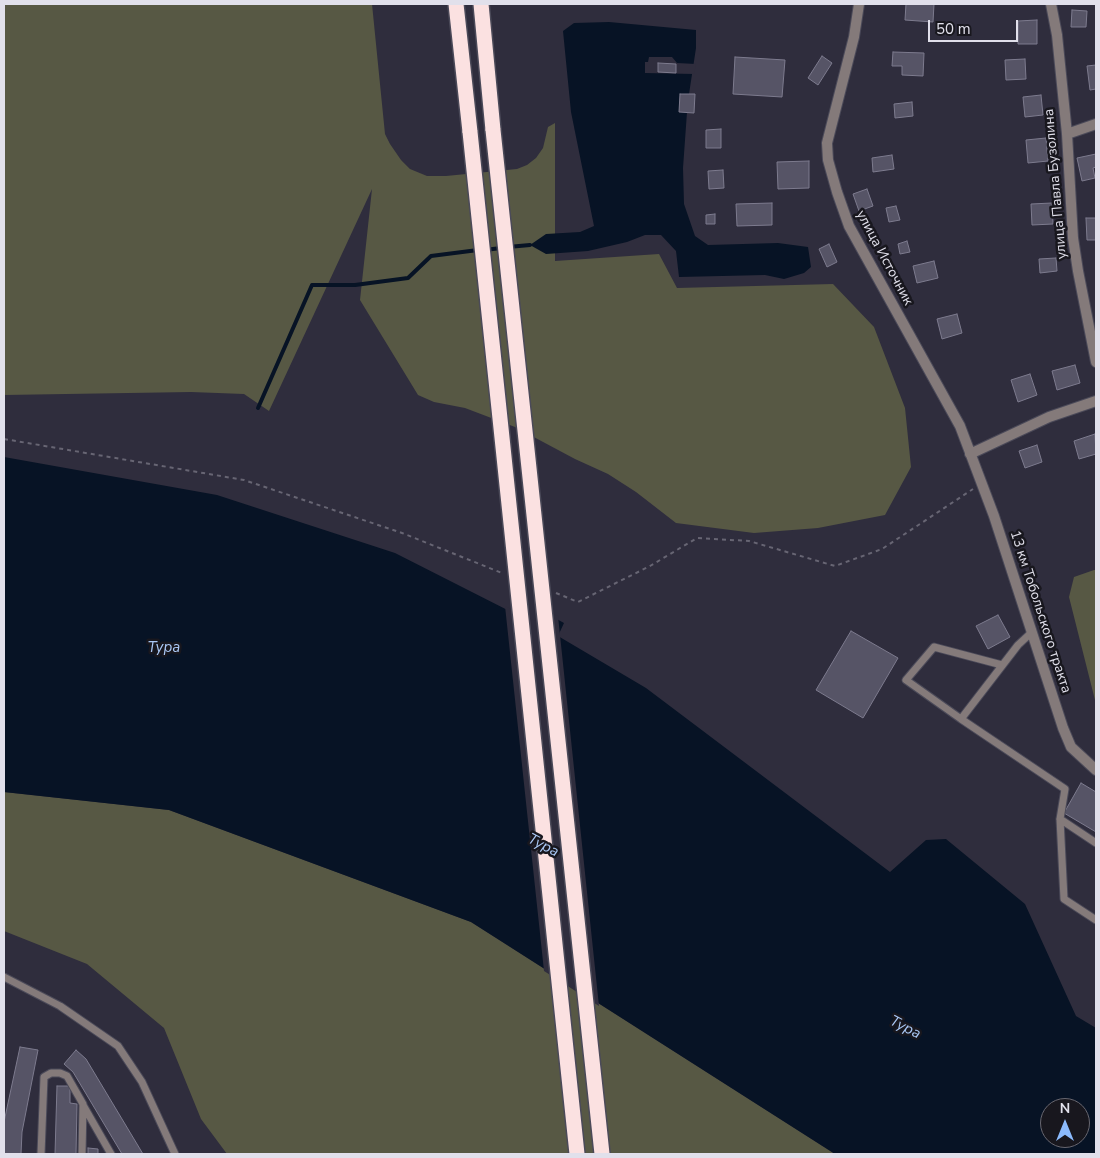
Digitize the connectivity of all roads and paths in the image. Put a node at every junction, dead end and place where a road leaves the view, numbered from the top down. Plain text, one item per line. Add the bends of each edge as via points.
1 (456, 4) edge
2 (481, 4) edge
3 (859, 4) edge
4 (1051, 4) edge
5 (1096, 124) edge
6 (1067, 134) junction
7 (1096, 362) edge
8 (1096, 401) edge
9 (970, 454) junction
10 (1032, 632) junction
11 (1002, 665) junction
12 (962, 719) junction
13 (1096, 770) edge
14 (1060, 819) junction
15 (1096, 842) edge
16 (1096, 920) edge
17 (4, 977) edge
18 (83, 1104) junction
19 (41, 1154) edge
20 (82, 1154) edge
21 (111, 1154) edge
22 (175, 1154) edge
23 (577, 1154) edge
24 (602, 1154) edge

1 - 23 highway, bridge
2 - 24 highway, bridge
3 - 9 street, улица Источник via 854,37 827,143 828,160 849,226 960,426
4 - 6 street, улица Павла Бузолина
5 - 6 street
6 - 7 street, улица Павла Бузолина via 1073,238
8 - 9 street via 1049,417
9 - 10 street, 13 км Тобольского тракта
10 - 11 lane
10 - 13 street, 13 км Тобольского тракта via 1071,747
11 - 12 lane
11 - 12 lane via 934,647 906,680
12 - 14 lane via 1065,789
14 - 15 lane
14 - 16 lane via 1064,899
17 - 22 lane via 60,1006 118,1046 142,1082
18 - 19 lane via 67,1076 50,1073 44,1077
18 - 20 lane
18 - 21 lane

